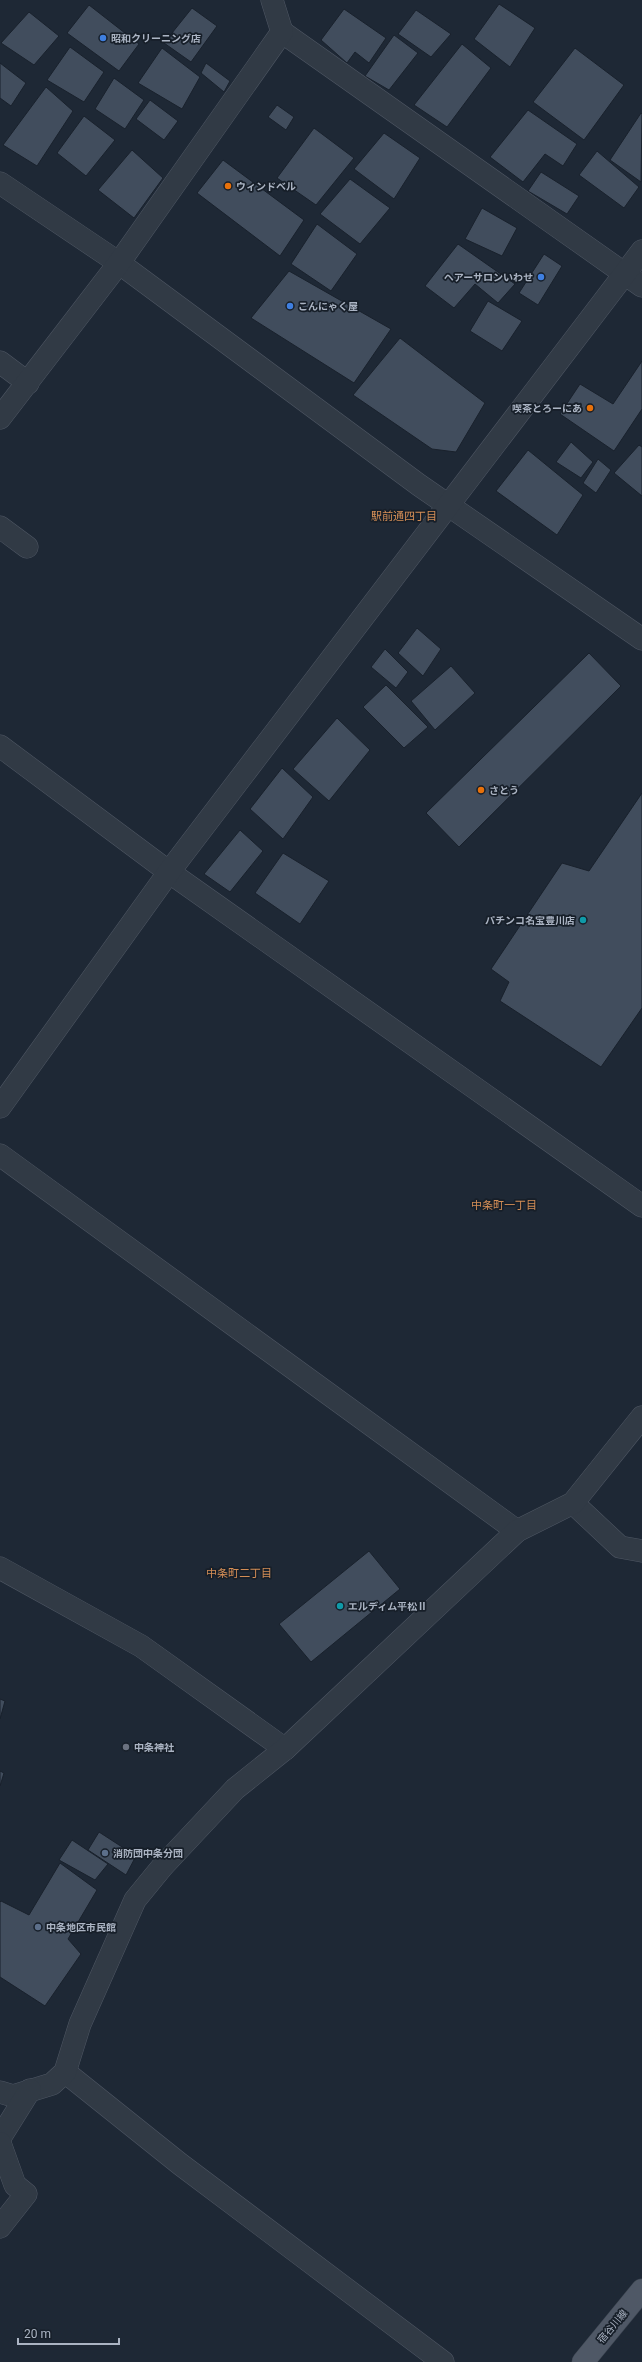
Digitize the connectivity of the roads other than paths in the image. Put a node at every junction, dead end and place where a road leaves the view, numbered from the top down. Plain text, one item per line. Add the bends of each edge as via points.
1 (272, 0) edge
2 (282, 32) junction
3 (0, 183) edge
4 (642, 251) edge
5 (119, 263) junction
6 (633, 280) edge
7 (0, 362) edge
8 (28, 383) junction
9 (0, 418) edge
10 (448, 503) junction
11 (0, 527) edge
12 (27, 547) dead end
13 (642, 639) edge
14 (0, 746) edge
15 (169, 872) junction
16 (0, 1107) edge
17 (0, 1155) edge
18 (642, 1206) edge
19 (642, 1418) edge
20 (573, 1503) junction
21 (517, 1531) junction
22 (642, 1551) edge
23 (0, 1568) edge
24 (285, 1749) junction
25 (65, 2072) junction
26 (30, 2090) junction
27 (0, 2092) edge
28 (0, 2138) edge
29 (0, 2143) edge
30 (0, 2227) edge
31 (642, 2290) edge
32 (443, 2362) edge
33 (583, 2362) edge

1 - 2 street
2 - 5 street
2 - 6 street
3 - 5 street
4 - 6 street
5 - 8 street
5 - 10 street via 419,485
6 - 10 street
7 - 8 street
8 - 9 street
10 - 13 street
10 - 15 street via 427,535
11 - 12 street
14 - 15 street
15 - 16 street
15 - 18 street
17 - 21 street
19 - 20 street
20 - 21 street
20 - 22 street via 620,1547
21 - 24 street
23 - 24 street via 141,1646
24 - 25 street via 235,1789 162,1867 135,1900 80,2024
25 - 26 street via 52,2084
25 - 32 street via 180,2164
26 - 27 street via 12,2096
26 - 28 street
29 - 30 street via 15,2185 26,2194
31 - 33 main road, 宿谷川線

